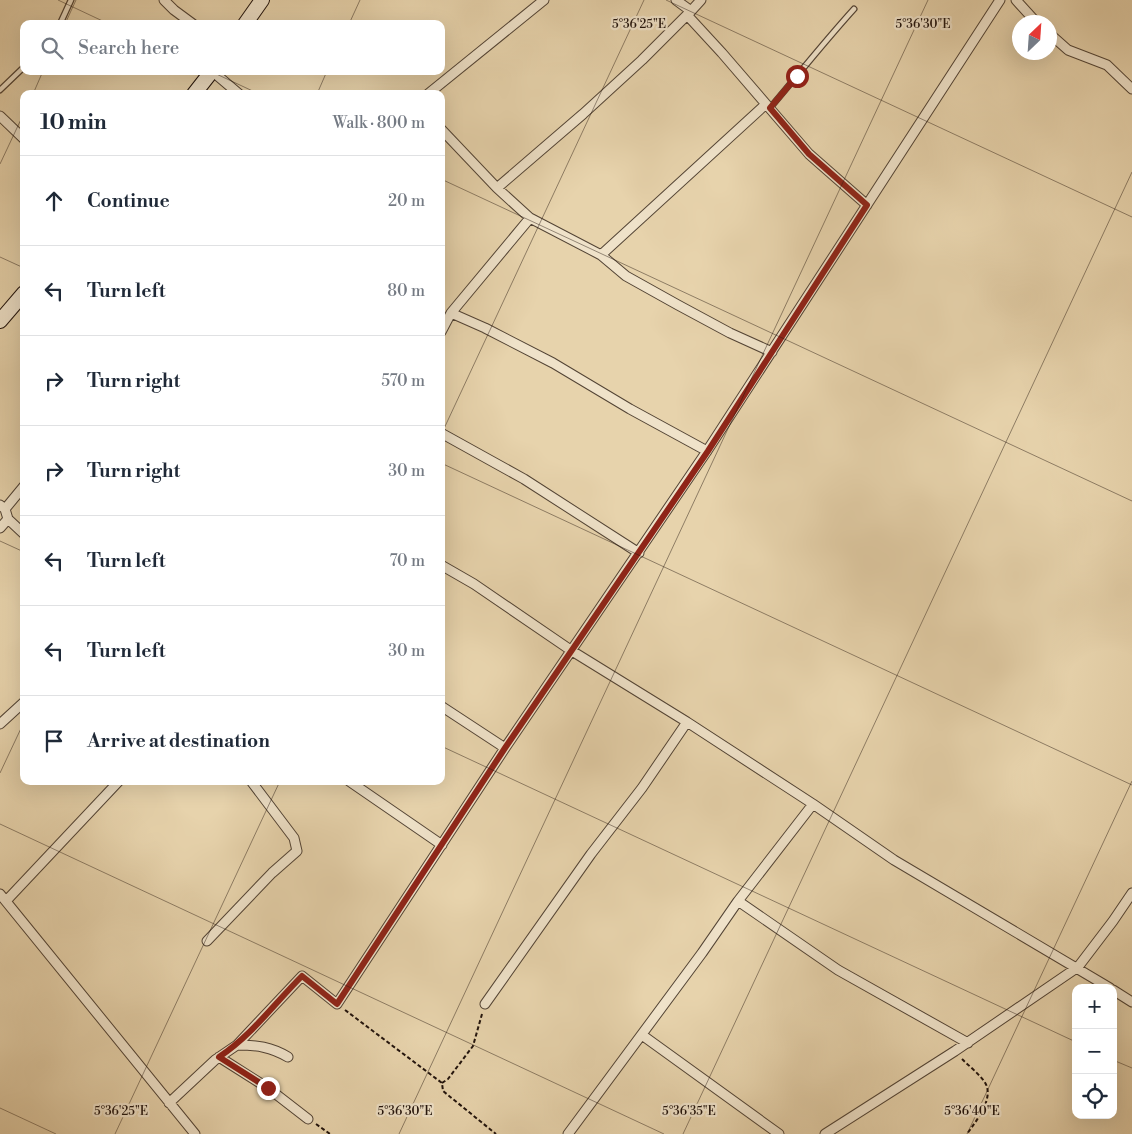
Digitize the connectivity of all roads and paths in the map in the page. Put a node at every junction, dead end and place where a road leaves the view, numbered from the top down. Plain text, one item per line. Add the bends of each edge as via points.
1 (71, 0) edge
2 (164, 0) edge
3 (262, 0) edge
4 (544, 0) edge
5 (676, 0) edge
6 (701, 0) edge
7 (1000, 0) edge
8 (1016, 0) edge
9 (854, 9) dead end
10 (689, 13) junction
11 (1030, 15) edge
12 (62, 20) edge
13 (188, 20) edge
14 (248, 20) edge
15 (1057, 40) edge
16 (20, 71) edge
17 (209, 75) edge
18 (217, 75) edge
19 (1132, 89) edge
20 (0, 90) edge
21 (197, 90) edge
22 (233, 90) edge
23 (433, 90) edge
24 (768, 106) junction
25 (0, 116) edge
26 (445, 133) edge
27 (20, 135) edge
28 (497, 188) junction
29 (867, 205) junction
30 (530, 218) junction
31 (601, 255) junction
32 (20, 298) edge
33 (450, 313) junction
34 (0, 321) edge
35 (445, 324) edge
36 (772, 352) junction
37 (445, 435) edge
38 (708, 451) junction
39 (20, 490) edge
40 (2, 507) edge
41 (8, 519) junction
42 (0, 528) edge
43 (20, 530) edge
44 (639, 553) junction
45 (445, 567) edge
46 (572, 652) junction
47 (20, 706) edge
48 (445, 709) edge
49 (687, 722) junction
50 (0, 724) edge
51 (505, 748) junction
52 (115, 785) edge
53 (253, 785) edge
54 (355, 785) edge
55 (813, 804) junction
56 (442, 845) junction
57 (1132, 893) edge
58 (3, 898) edge
59 (738, 900) junction
60 (207, 941) dead end
61 (1078, 967) junction
62 (1104, 984) edge
63 (1117, 993) edge
64 (1132, 1002) edge
65 (337, 1004) junction
66 (485, 1004) joint
67 (642, 1035) junction
68 (968, 1043) junction
69 (237, 1045) junction
70 (955, 1052) junction
71 (219, 1057) junction
72 (288, 1057) dead end
73 (442, 1083) junction
74 (169, 1103) junction
75 (308, 1118) joint
76 (196, 1134) edge
77 (330, 1134) edge
78 (496, 1134) edge
79 (568, 1134) edge
80 (779, 1134) edge
81 (825, 1134) edge
82 (967, 1134) edge

1 - 12 lane
2 - 13 street
3 - 14 street
4 - 23 street
5 - 10 street
6 - 10 street
7 - 29 street
8 - 11 street
9 - 24 lane
10 - 24 street
10 - 28 street via 584,114
15 - 19 street via 1068,50 1107,65
16 - 20 lane
17 - 21 street
18 - 22 street
24 - 29 street via 809,154
24 - 31 street
25 - 27 street
26 - 28 street
28 - 30 street
29 - 36 street
30 - 31 street
30 - 33 street
31 - 36 street via 626,276 730,333
32 - 34 street
33 - 35 street
33 - 38 street via 553,363
36 - 38 street
37 - 44 street via 524,479
38 - 44 street
39 - 40 street
40 - 41 street
41 - 42 street
41 - 43 street
44 - 46 street
45 - 46 street
46 - 49 street
46 - 51 street
47 - 50 street
48 - 51 street
49 - 55 street
49 - 66 street
51 - 56 street
52 - 58 street
53 - 60 street via 294,838 297,851
54 - 56 street
55 - 59 street
55 - 61 street via 894,860
56 - 65 street
57 - 61 street
58 - 74 street
59 - 67 street
59 - 68 street via 838,970
61 - 62 street
61 - 68 street
63 - 64 street
65 - 69 street via 302,976
65 - 73 path
66 - 73 path via 473,1046
67 - 79 street
67 - 80 street
68 - 70 street
69 - 71 street
69 - 72 street via 264,1046
70 - 81 street
70 - 82 path via 985,1082 988,1095
71 - 74 street
71 - 75 street
73 - 78 path via 443,1091
74 - 76 street
75 - 77 path

